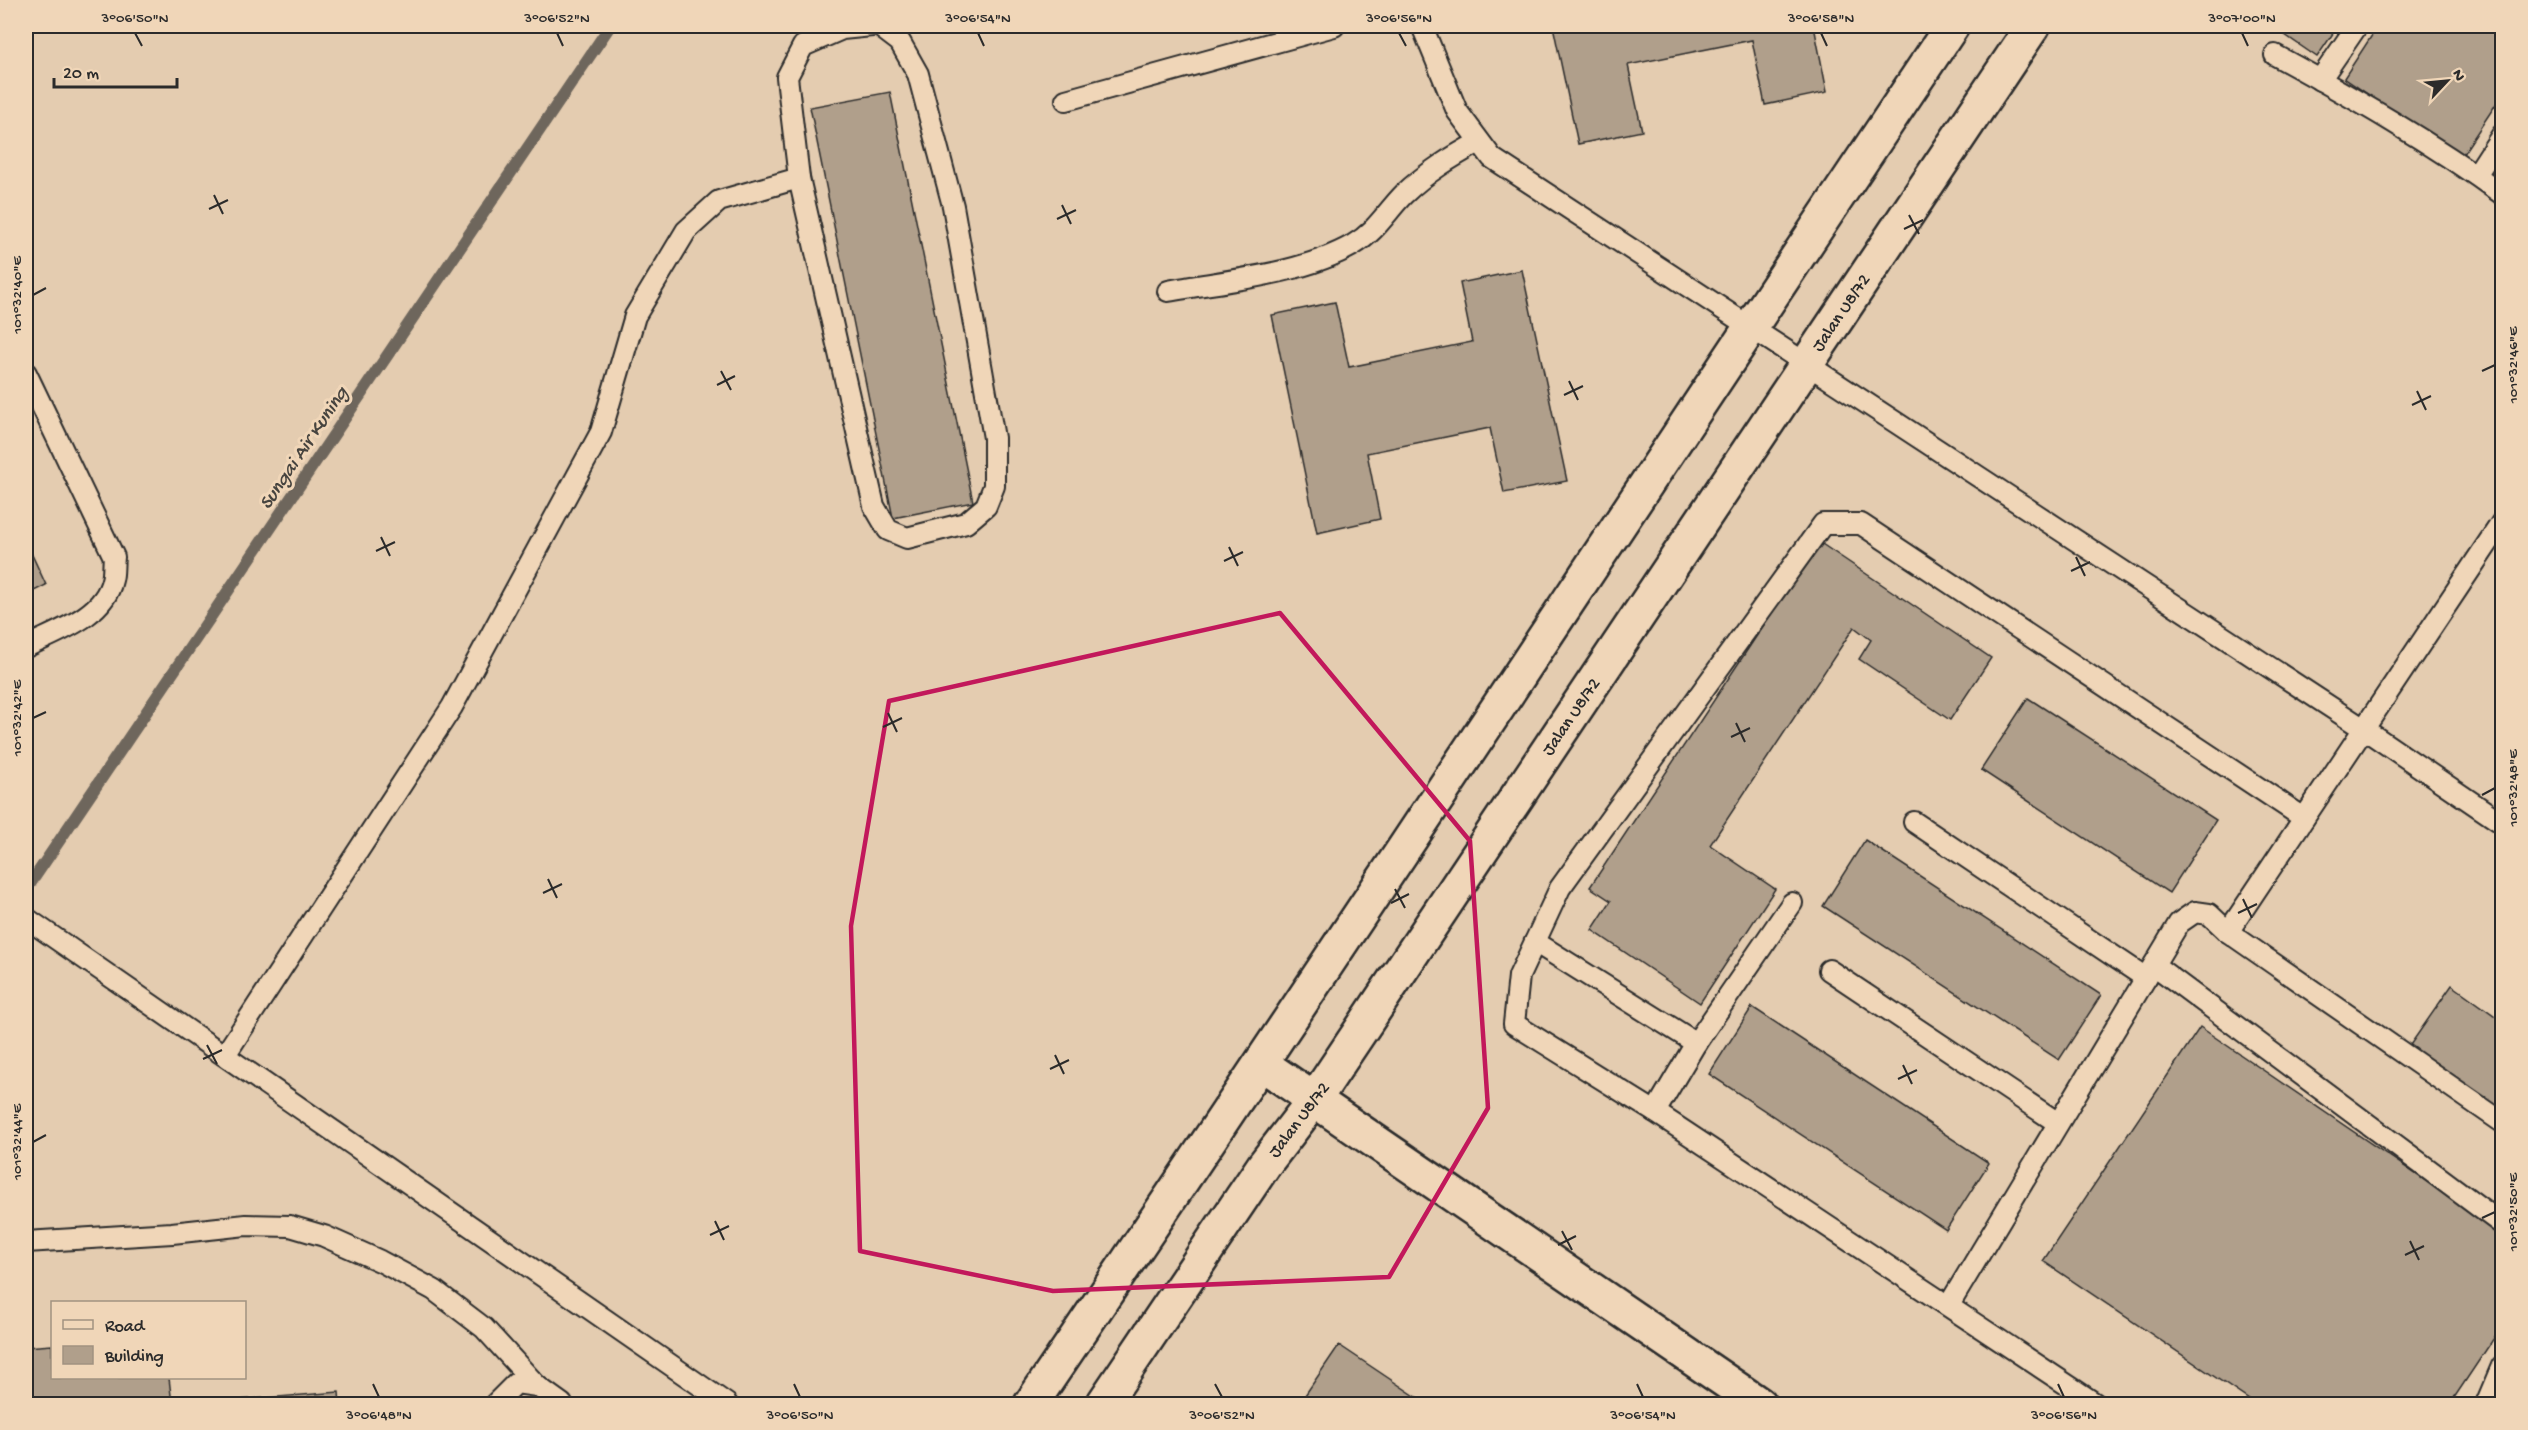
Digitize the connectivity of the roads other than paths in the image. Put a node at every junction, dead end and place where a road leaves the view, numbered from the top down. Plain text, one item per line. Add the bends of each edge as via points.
1 (872, 26) edge
2 (879, 26) edge
3 (1334, 26) edge
4 (1422, 26) edge
5 (1952, 26) edge
6 (2033, 26) edge
7 (2357, 26) edge
8 (2275, 55) dead end
9 (2320, 80) junction
10 (1066, 100) dead end
11 (2502, 135) edge
12 (1479, 142) junction
13 (2476, 175) junction
14 (799, 178) junction
15 (2502, 194) edge
16 (1168, 291) dead end
17 (1749, 328) junction
18 (1804, 364) junction
19 (26, 373) edge
20 (2502, 522) edge
21 (26, 647) edge
22 (2364, 729) junction
23 (2304, 818) junction
24 (1914, 822) dead end
25 (2502, 824) edge
26 (1792, 903) dead end
27 (26, 918) edge
28 (2228, 932) junction
29 (1535, 942) junction
30 (1829, 970) dead end
31 (2150, 972) junction
32 (1696, 1043) junction
33 (225, 1055) junction
34 (1262, 1064) junction
35 (1314, 1100) junction
36 (1655, 1112) junction
37 (2502, 1122) edge
38 (2058, 1123) junction
39 (2502, 1224) edge
40 (26, 1242) edge
41 (1949, 1305) junction
42 (2502, 1366) edge
43 (537, 1386) junction
44 (718, 1402) edge
45 (495, 1404) edge
46 (562, 1404) edge
47 (1031, 1404) edge
48 (1103, 1404) edge
49 (1759, 1404) edge
50 (2096, 1404) edge
51 (2486, 1404) edge

1 - 14 lane via 842,29 803,46 787,77
2 - 14 lane via 900,42 918,74 953,206 992,426 994,486 986,506 966,523 907,538 888,530 874,506
3 - 10 lane
4 - 12 lane via 1456,111
5 - 17 street
6 - 18 street, Jalan U8/72
7 - 9 lane
8 - 9 lane
9 - 13 lane
11 - 13 lane
12 - 16 lane via 1438,164 1354,245 1305,266
12 - 17 lane via 1492,158
13 - 15 lane
14 - 33 lane via 719,201 686,231 635,316 601,432 452,707
17 - 18 lane
17 - 34 street
18 - 22 lane
18 - 35 street, Jalan U8/72
19 - 21 lane via 114,557 112,582 99,605 74,623
20 - 22 lane
22 - 23 lane
22 - 25 lane
23 - 28 lane
23 - 29 lane via 1861,524 1823,524 1560,888
24 - 31 lane
26 - 32 lane
27 - 33 lane
28 - 31 lane via 2209,914 2195,912 2179,922
28 - 37 lane
29 - 32 lane
29 - 36 lane via 1519,976 1514,1024
30 - 38 lane
31 - 38 lane
31 - 39 lane
32 - 36 lane
33 - 44 lane
34 - 35 street
34 - 47 street
35 - 48 street, Jalan U8/72 via 1264,1165
35 - 49 street
36 - 41 lane
38 - 41 lane
40 - 43 lane via 246,1225 290,1226 324,1236 434,1290 484,1328
41 - 50 lane
42 - 51 lane
43 - 45 lane via 516,1383
43 - 46 lane

